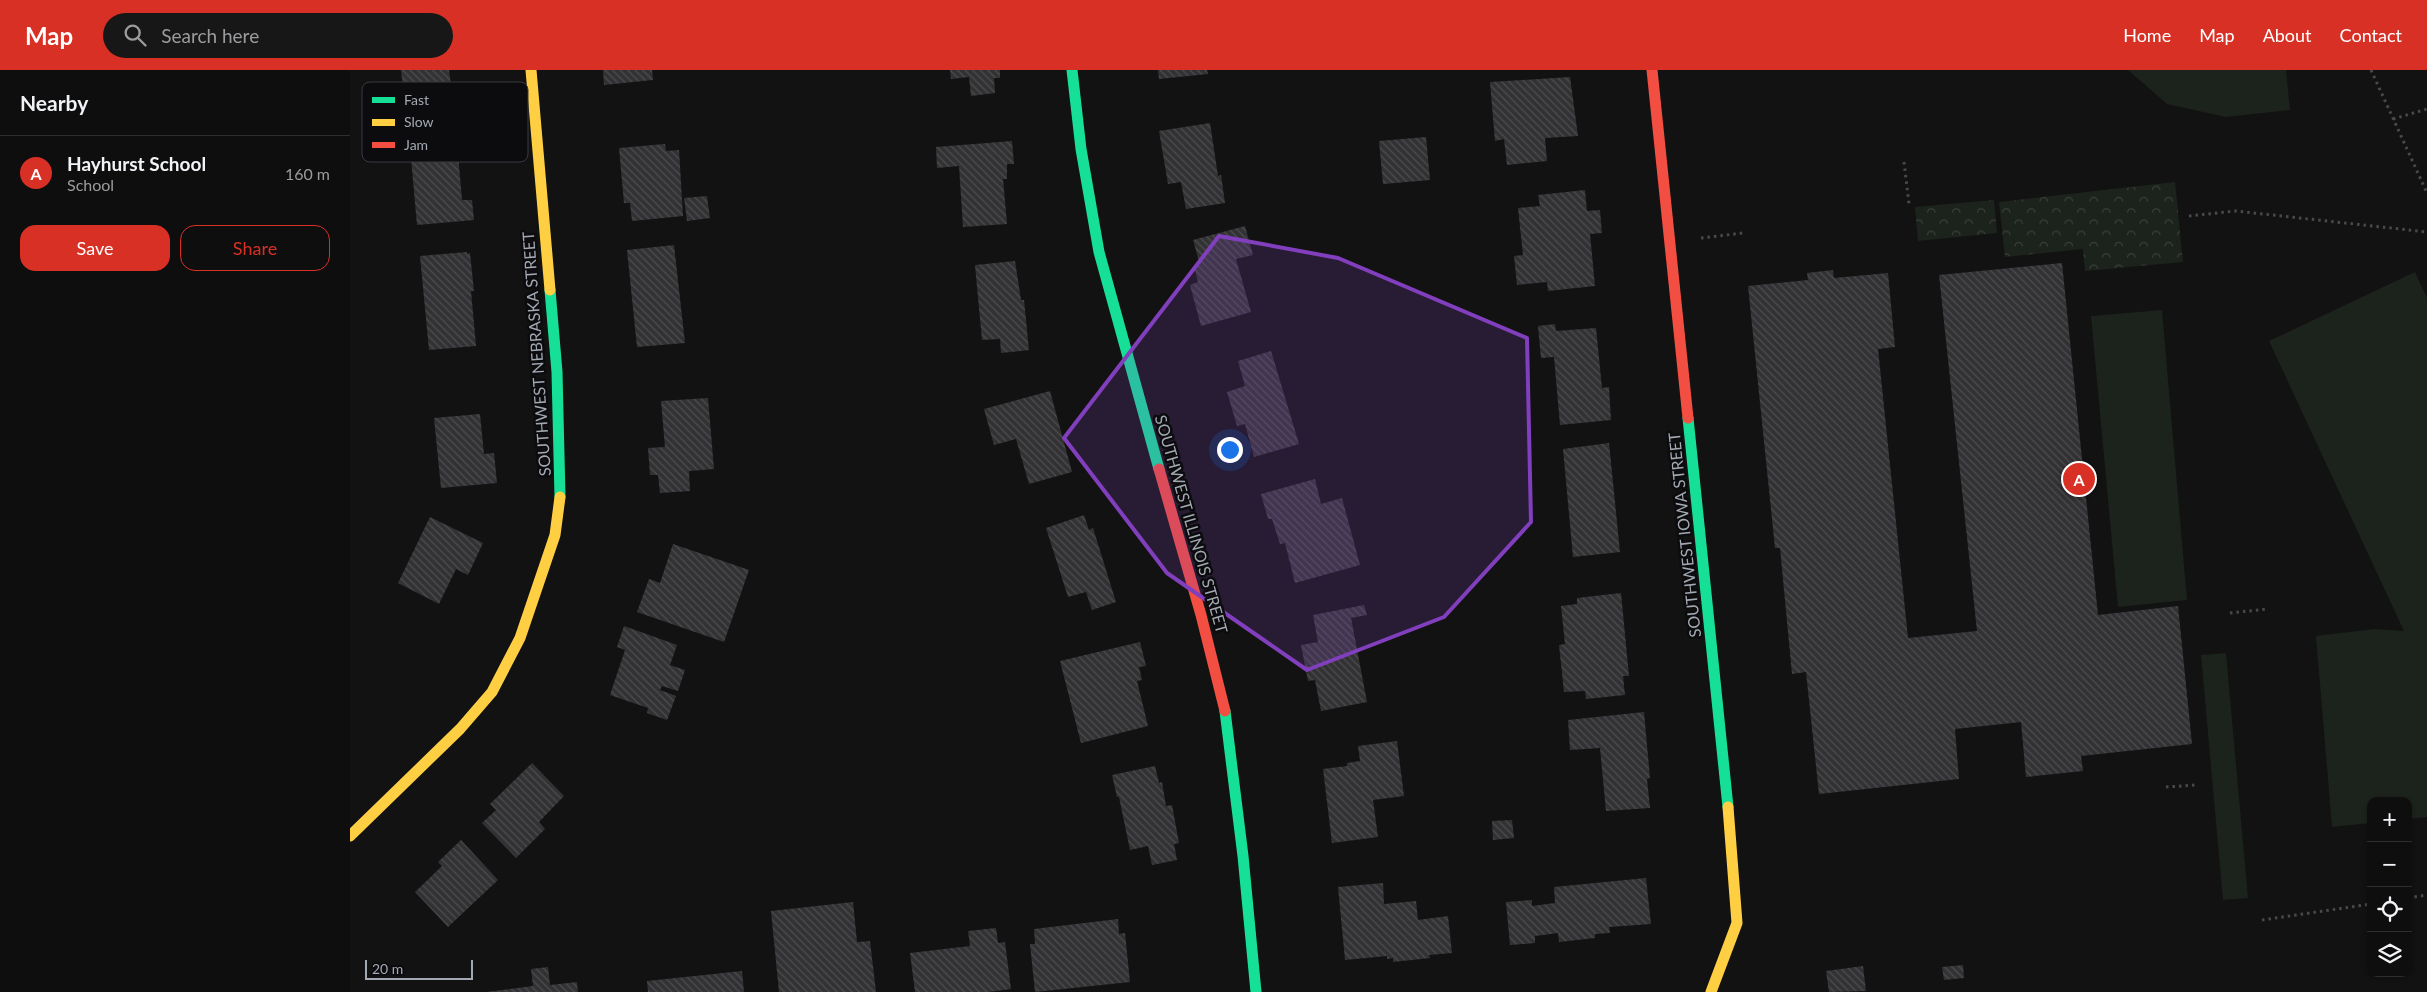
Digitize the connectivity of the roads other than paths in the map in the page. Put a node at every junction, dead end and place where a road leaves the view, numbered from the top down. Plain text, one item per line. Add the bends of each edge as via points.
1 (531, 70) edge
2 (1072, 70) edge
3 (1652, 70) edge
4 (350, 836) edge
5 (1256, 992) edge
6 (1711, 992) edge

1 - 4 street, SOUTHWEST NEBRASKA STREET via 557,372 561,489 555,535 520,638 492,692 460,729
2 - 5 street, SOUTHWEST ILLINOIS STREET via 1081,150 1099,252 1201,615 1226,716
3 - 6 street, SOUTHWEST IOWA STREET via 1728,804 1737,923

